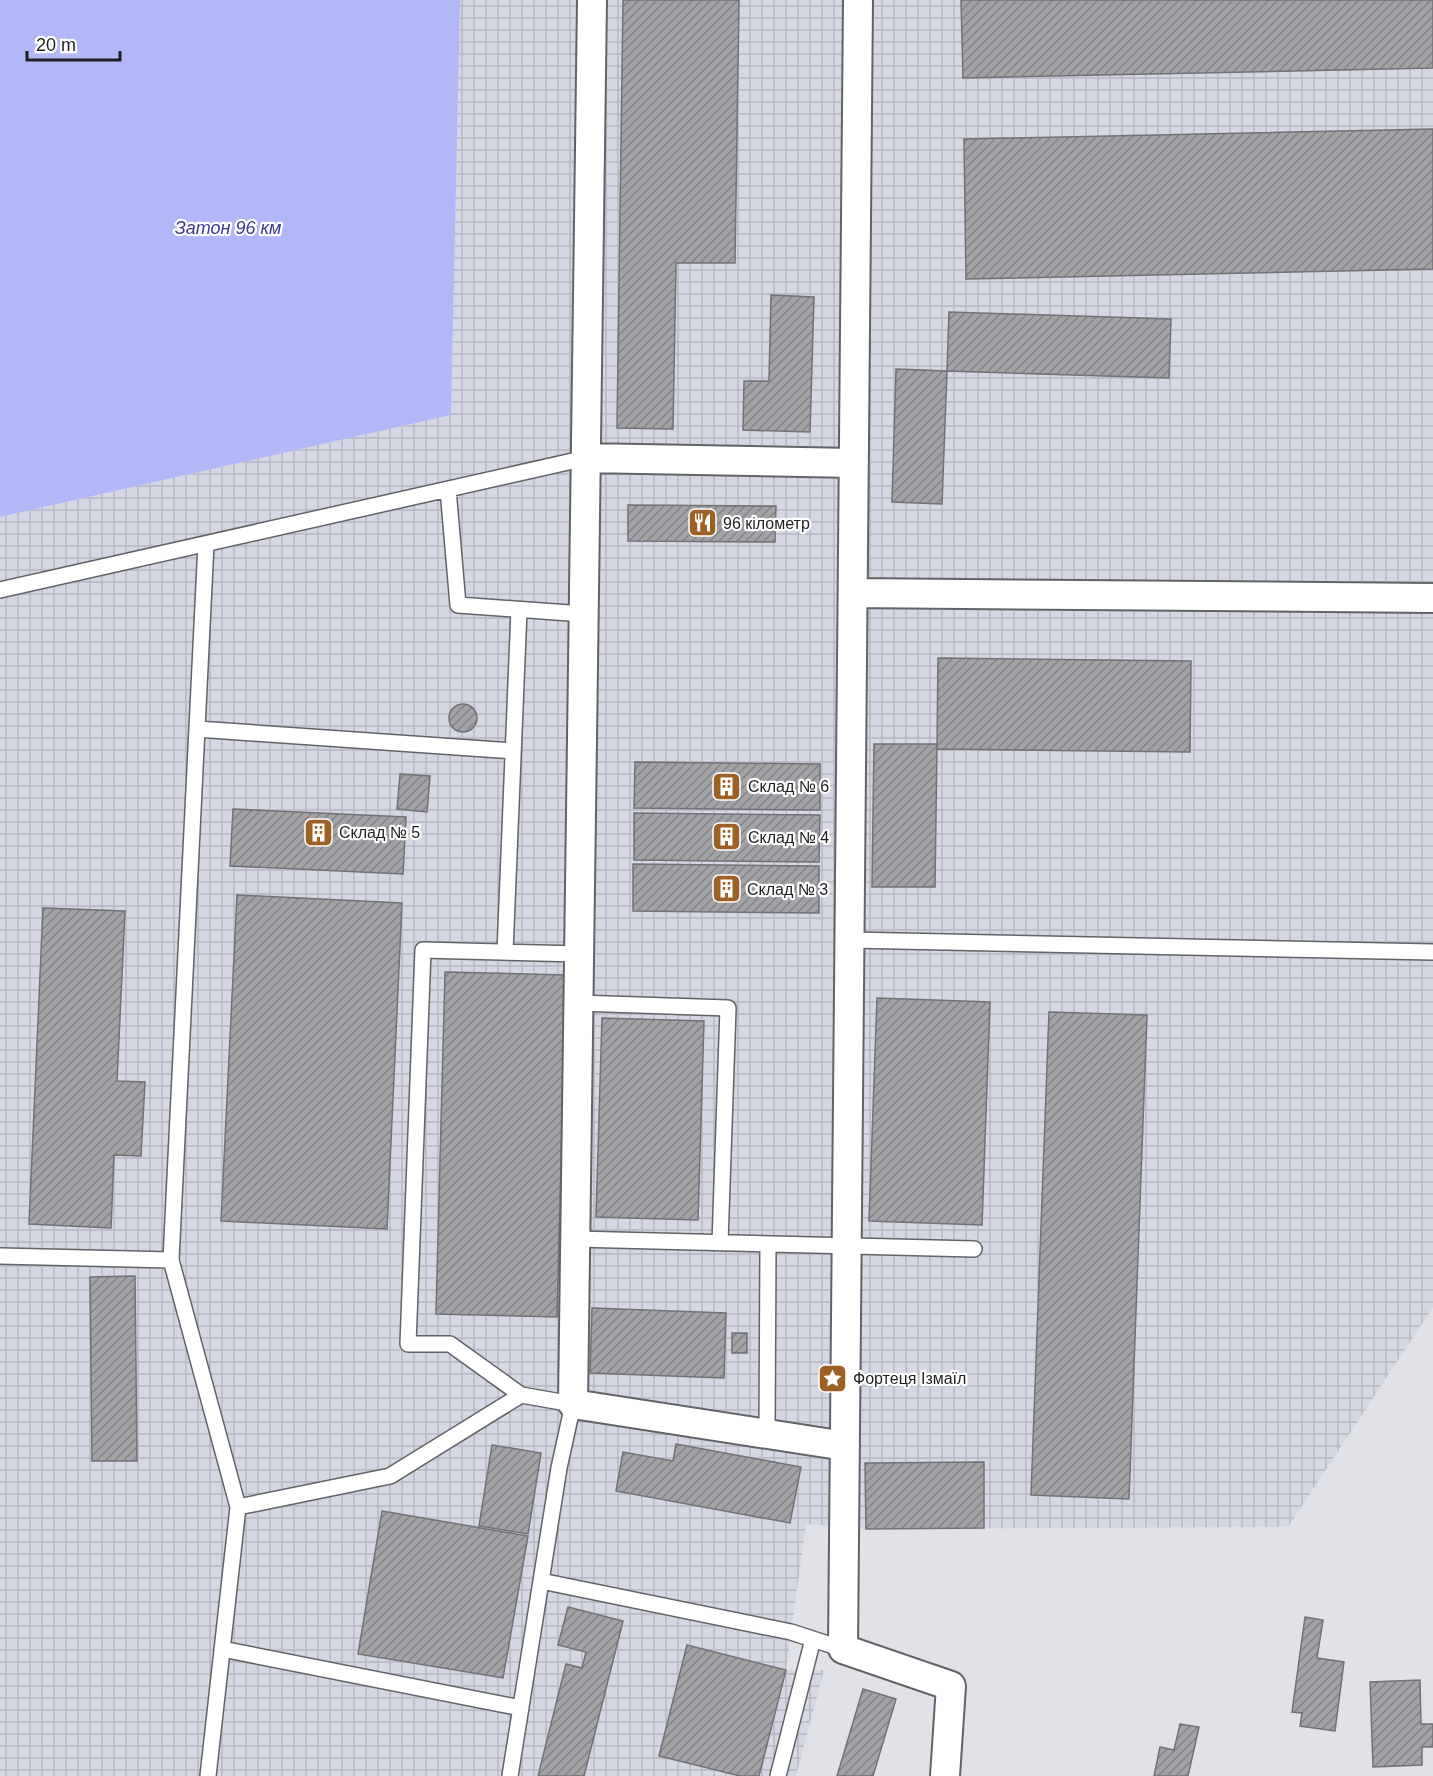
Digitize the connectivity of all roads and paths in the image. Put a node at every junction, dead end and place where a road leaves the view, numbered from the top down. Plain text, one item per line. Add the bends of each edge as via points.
1 (592, 0) edge
2 (858, 0) edge
3 (586, 458) junction
4 (854, 463) junction
5 (448, 489) junction
6 (206, 544) junction
7 (0, 590) edge
8 (853, 593) junction
9 (1433, 598) edge
10 (519, 610) junction
11 (583, 614) junction
12 (197, 729) junction
13 (513, 751) junction
14 (850, 940) junction
15 (1433, 951) edge
16 (505, 952) junction
17 (579, 954) junction
18 (578, 1003) junction
19 (575, 1239) junction
20 (720, 1243) junction
21 (768, 1244) junction
22 (847, 1246) junction
23 (974, 1249) dead end
24 (0, 1256) edge
25 (171, 1260) junction
26 (521, 1395) junction
27 (573, 1404) junction
28 (767, 1434) junction
29 (845, 1446) junction
30 (238, 1507) junction
31 (541, 1581) junction
32 (813, 1639) junction
33 (222, 1649) junction
34 (843, 1649) junction
35 (521, 1708) junction
36 (208, 1776) edge
37 (510, 1776) edge
38 (778, 1776) edge
39 (945, 1776) edge

1 - 3 street
2 - 4 street
3 - 4 street
3 - 5 lane
3 - 11 street
4 - 8 street
5 - 6 lane
5 - 10 lane via 458,605
6 - 7 lane
6 - 12 lane
8 - 9 street
8 - 14 street
10 - 11 lane
10 - 13 lane
11 - 17 street
12 - 13 lane
12 - 25 lane
13 - 16 lane
14 - 15 lane
14 - 22 street
16 - 17 lane
16 - 26 lane via 423,950 408,1344 450,1344
17 - 18 street
18 - 19 street
18 - 20 lane via 728,1008
19 - 20 lane
19 - 27 street
20 - 21 lane
21 - 22 lane
21 - 28 lane
22 - 23 lane
22 - 29 street
24 - 25 lane
25 - 30 lane
26 - 27 lane
26 - 30 lane via 390,1476
27 - 28 street
27 - 31 lane
28 - 29 street
29 - 34 street
30 - 33 lane
31 - 32 lane
31 - 35 lane
32 - 34 lane
32 - 38 lane
33 - 35 lane
33 - 36 lane
34 - 39 street via 951,1686
35 - 37 lane

